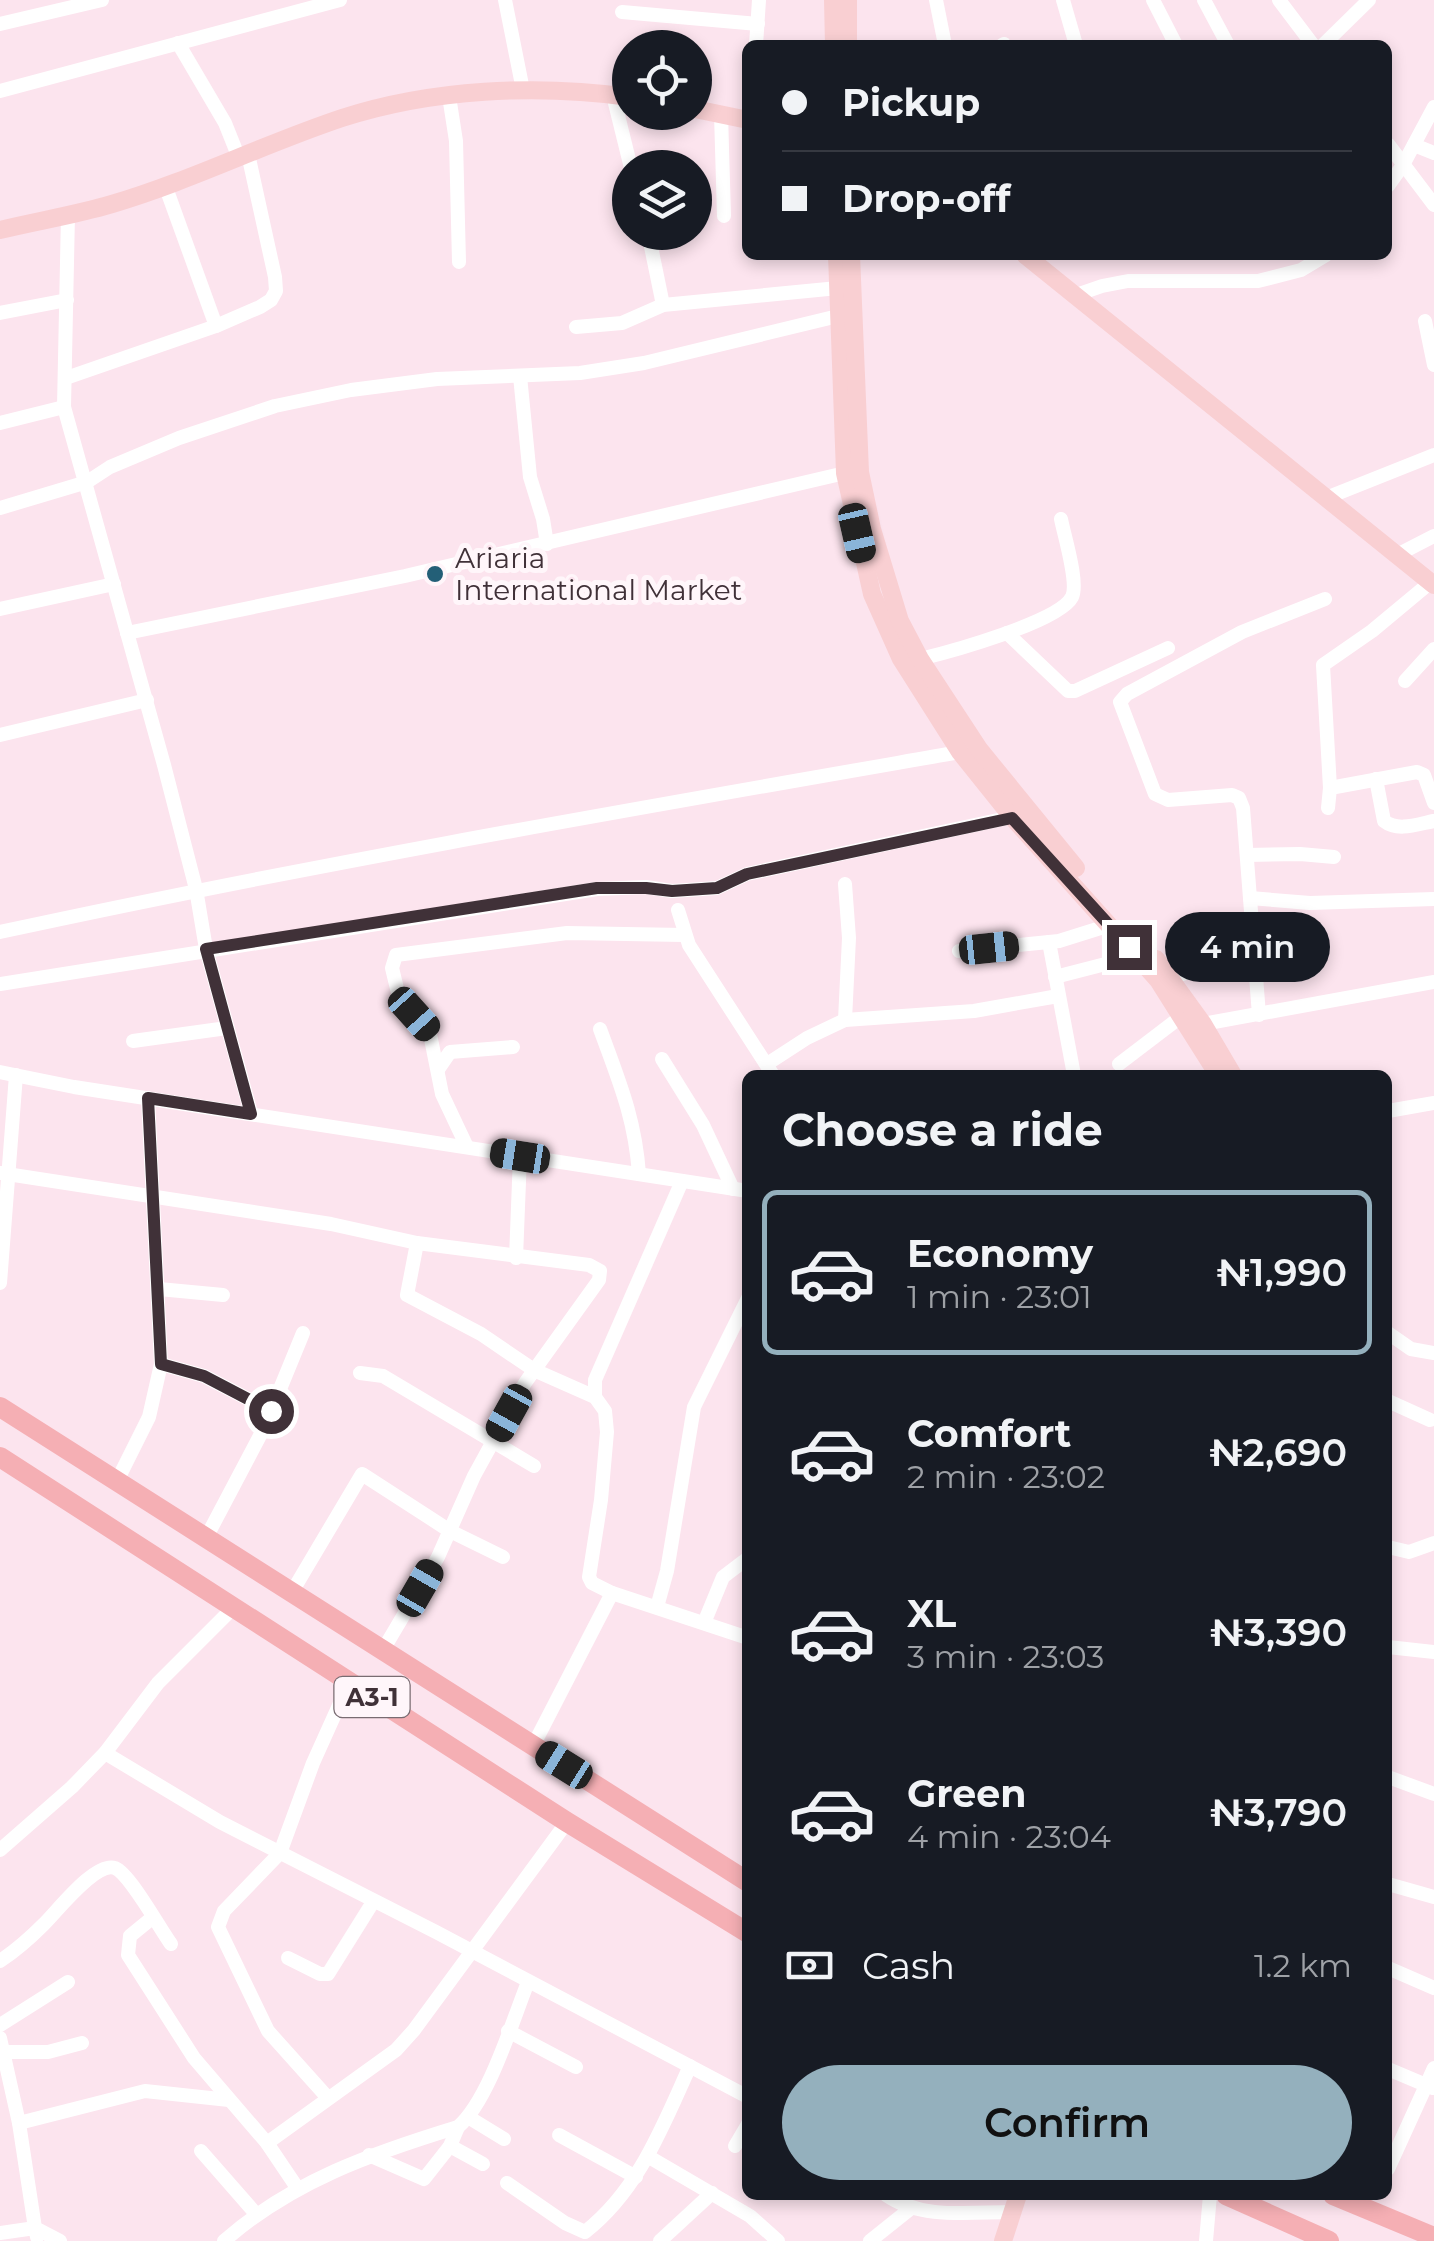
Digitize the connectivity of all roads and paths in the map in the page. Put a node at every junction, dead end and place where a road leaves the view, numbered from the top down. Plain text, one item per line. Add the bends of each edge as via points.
1 (102, 0) edge
2 (340, 0) edge
3 (505, 0) edge
4 (759, 0) edge
5 (833, 0) edge
6 (848, 0) edge
7 (936, 0) edge
8 (1063, 0) edge
9 (1153, 0) edge
10 (1204, 0) edge
11 (1279, 0) edge
12 (1369, 0) edge
13 (622, 12) dead end
14 (0, 24) edge
15 (758, 24) junction
16 (756, 40) edge
17 (834, 40) edge
18 (848, 40) edge
19 (944, 40) edge
20 (1075, 40) edge
21 (1173, 40) edge
22 (1225, 40) edge
23 (1310, 40) edge
24 (1328, 40) edge
25 (178, 43) junction
26 (523, 90) junction
27 (0, 91) edge
28 (612, 95) edge
29 (450, 96) junction
30 (1434, 107) edge
31 (712, 112) edge
32 (721, 114) junction
33 (742, 117) edge
34 (1414, 146) junction
35 (1392, 150) edge
36 (1434, 152) edge
37 (244, 156) junction
38 (1403, 165) junction
39 (1392, 180) edge
40 (165, 185) junction
41 (1434, 205) edge
42 (68, 214) junction
43 (724, 216) dead end
44 (0, 230) edge
45 (652, 250) edge
46 (837, 260) edge
47 (852, 260) edge
48 (1032, 260) edge
49 (1317, 260) edge
50 (459, 262) dead end
51 (838, 288) junction
52 (1076, 296) junction
53 (66, 300) junction
54 (663, 305) junction
55 (0, 313) edge
56 (838, 316) junction
57 (1425, 322) dead end
58 (216, 326) junction
59 (576, 327) dead end
60 (1434, 365) edge
61 (520, 376) junction
62 (66, 378) junction
63 (64, 406) junction
64 (0, 423) edge
65 (1434, 455) edge
66 (845, 472) junction
67 (88, 482) junction
68 (1326, 498) junction
69 (0, 508) edge
70 (1061, 519) dead end
71 (1434, 536) edge
72 (547, 544) junction
73 (1397, 555) junction
74 (114, 584) junction
75 (1432, 584) edge
76 (1326, 599) dead end
77 (0, 609) edge
78 (126, 632) junction
79 (1008, 633) junction
80 (1168, 648) dead end
81 (1434, 648) edge
82 (920, 659) junction
83 (1405, 680) dead end
84 (147, 700) junction
85 (0, 735) edge
86 (960, 752) junction
87 (1376, 779) junction
88 (1431, 784) edge
89 (1330, 788) junction
90 (1434, 803) edge
91 (1328, 808) dead end
92 (1012, 818) junction
93 (1434, 821) edge
94 (1247, 855) junction
95 (1334, 858) dead end
96 (845, 884) dead end
97 (196, 890) junction
98 (1250, 898) junction
99 (1434, 900) edge
100 (678, 910) dead end
101 (1110, 924) junction
102 (0, 932) edge
103 (684, 935) junction
104 (1253, 940) junction
105 (1049, 942) junction
106 (1129, 947) junction
107 (206, 949) junction
108 (960, 951) dead end
109 (1055, 977) junction
110 (1171, 977) junction
111 (1434, 982) edge
112 (0, 984) edge
113 (1058, 996) junction
114 (1182, 1016) junction
115 (1259, 1016) junction
116 (845, 1020) junction
117 (1202, 1024) junction
118 (226, 1028) junction
119 (600, 1029) dead end
120 (132, 1041) dead end
121 (513, 1046) dead end
122 (662, 1059) dead end
123 (1119, 1064) dead end
124 (439, 1068) junction
125 (770, 1070) edge
126 (1073, 1070) edge
127 (1215, 1070) edge
128 (1230, 1070) edge
129 (8, 1074) edge
130 (148, 1098) junction
131 (1434, 1103) edge
132 (1392, 1110) edge
133 (251, 1114) junction
134 (467, 1148) junction
135 (520, 1156) junction
136 (3, 1174) edge
137 (639, 1174) junction
138 (682, 1181) junction
139 (740, 1190) edge
140 (151, 1196) junction
141 (417, 1243) junction
142 (516, 1258) junction
143 (0, 1283) edge
144 (159, 1289) junction
145 (224, 1295) dead end
146 (742, 1310) edge
147 (303, 1333) dead end
148 (1392, 1336) edge
149 (1434, 1353) edge
150 (161, 1364) junction
151 (534, 1370) junction
152 (360, 1372) dead end
153 (596, 1397) junction
154 (1392, 1403) edge
155 (0, 1407) edge
156 (271, 1411) junction
157 (1430, 1420) dead end
158 (492, 1443) junction
159 (0, 1457) edge
160 (534, 1466) dead end
161 (117, 1481) junction
162 (450, 1531) junction
163 (206, 1538) junction
164 (1434, 1543) edge
165 (1392, 1548) edge
166 (503, 1557) dead end
167 (742, 1562) edge
168 (292, 1592) junction
169 (612, 1593) junction
170 (234, 1606) junction
171 (658, 1606) junction
172 (704, 1623) junction
173 (742, 1636) edge
174 (1392, 1647) edge
175 (383, 1650) junction
176 (1434, 1652) edge
177 (349, 1682) junction
178 (533, 1746) junction
179 (105, 1753) junction
180 (1392, 1778) edge
181 (1434, 1794) edge
182 (568, 1822) junction
183 (0, 1850) edge
184 (280, 1853) junction
185 (742, 1878) edge
186 (1392, 1885) edge
187 (1434, 1897) edge
188 (373, 1902) junction
189 (152, 1918) junction
190 (742, 1930) edge
191 (171, 1944) dead end
192 (474, 1952) junction
193 (288, 1958) dead end
194 (0, 1961) edge
195 (1392, 1970) edge
196 (68, 1982) dead end
197 (528, 1982) junction
198 (1434, 1988) edge
199 (0, 2025) edge
200 (508, 2031) junction
201 (82, 2044) dead end
202 (2, 2045) edge
203 (690, 2066) junction
204 (576, 2067) dead end
205 (1434, 2068) edge
206 (1392, 2071) edge
207 (1430, 2086) edge
208 (742, 2094) edge
209 (328, 2098) junction
210 (228, 2100) junction
211 (463, 2122) junction
212 (19, 2124) junction
213 (742, 2133) edge
214 (559, 2135) dead end
215 (504, 2139) dead end
216 (266, 2144) junction
217 (450, 2146) junction
218 (734, 2146) dead end
219 (201, 2150) dead end
220 (369, 2154) junction
221 (649, 2157) junction
222 (1392, 2161) edge
223 (483, 2164) dead end
224 (636, 2177) junction
225 (507, 2183) dead end
226 (298, 2189) junction
227 (712, 2193) junction
228 (895, 2200) edge
229 (1210, 2200) edge
230 (1237, 2200) edge
231 (1015, 2203) edge
232 (1372, 2203) edge
233 (910, 2209) junction
234 (256, 2214) junction
235 (0, 2234) edge
236 (36, 2234) edge
237 (1434, 2237) edge
238 (60, 2241) edge
239 (224, 2241) edge
240 (660, 2241) edge
241 (778, 2241) edge
242 (870, 2241) edge
243 (1003, 2241) edge
244 (1206, 2241) edge
245 (1329, 2241) edge

1 - 14 street
2 - 25 street
3 - 26 street
4 - 15 street
5 - 17 main road
6 - 18 main road
7 - 19 street
8 - 20 street
9 - 21 street
10 - 22 street
11 - 23 street
12 - 24 street
13 - 15 street
15 - 16 street
25 - 27 street
25 - 37 street
26 - 28 main road
26 - 29 main road
29 - 37 main road via 343,118
29 - 50 street
30 - 34 street
31 - 32 main road
32 - 33 main road
32 - 43 street
34 - 36 street
34 - 38 street
35 - 38 street
37 - 40 main road
37 - 58 street via 276,291 260,307
38 - 39 street
38 - 41 street
40 - 42 main road
40 - 58 street
42 - 44 main road
42 - 53 street
45 - 54 street
46 - 51 main road
47 - 82 main road via 860,472 900,621
48 - 52 main road
49 - 52 street via 1258,281 1128,282
51 - 54 street
51 - 56 main road
52 - 68 main road
53 - 55 street
53 - 62 street
54 - 59 street via 622,323
56 - 61 street via 644,363
56 - 66 main road
57 - 60 street
58 - 62 street
61 - 67 street via 437,379 275,406 179,438
61 - 72 street via 530,477
62 - 63 street
63 - 64 street
63 - 67 street
65 - 68 street
66 - 72 street
66 - 86 main road via 872,594 901,658
67 - 69 street
67 - 74 street
68 - 73 main road
70 - 79 street via 1072,598
71 - 73 street
72 - 78 street
73 - 75 main road
74 - 77 street
74 - 78 street
75 - 89 street via 1323,665
76 - 94 street via 1242,632 1120,702 1155,794 1168,800 1239,798
78 - 84 street
79 - 80 street via 1075,691
79 - 82 street
81 - 83 street
82 - 110 main road via 979,750
84 - 85 street
84 - 97 street
86 - 92 main road
86 - 97 street
87 - 88 street via 1418,772
87 - 89 street
87 - 93 street via 1384,821 1397,827
88 - 90 street
89 - 91 street
92 - 101 main road
92 - 107 street via 747,874 717,888 597,888
94 - 95 street
94 - 98 street
96 - 116 street
97 - 102 street
97 - 107 street
98 - 99 street
98 - 104 street
100 - 103 street
101 - 105 street
101 - 106 main road
103 - 124 street via 567,933 396,955 399,998 428,1030
103 - 125 street
104 - 110 street via 1202,969
104 - 115 street
105 - 108 street
105 - 109 street
106 - 109 street via 1130,956 1121,960
106 - 114 main road
107 - 112 street
107 - 118 street
109 - 113 street
110 - 117 main road
111 - 115 street
113 - 116 street via 974,1011
113 - 126 street
114 - 123 street
114 - 127 main road
115 - 117 street
116 - 125 street via 817,1032
117 - 128 main road
118 - 120 street
118 - 133 street
119 - 137 street via 629,1107
121 - 124 street via 450,1052
122 - 139 street
124 - 134 street via 442,1094
129 - 130 street
129 - 136 street
130 - 133 street
130 - 140 street
131 - 132 street
133 - 134 street
134 - 135 street
135 - 137 street
135 - 142 street
136 - 140 street
136 - 143 street
137 - 138 street
138 - 139 street
138 - 153 street via 595,1380
140 - 141 street
140 - 144 street
141 - 142 street
141 - 151 street via 408,1295
142 - 151 street via 600,1271
144 - 145 street
144 - 150 street
146 - 171 street via 694,1407
147 - 156 street
148 - 149 street via 1411,1349
150 - 156 street via 204,1376
150 - 161 street via 149,1416
151 - 153 street
151 - 158 street
152 - 158 street via 382,1376
153 - 169 street via 607,1432 589,1577
154 - 157 street
155 - 161 highway, A3-1
156 - 163 street
158 - 160 street
158 - 162 street
159 - 170 highway, A3-1
161 - 163 highway, A3-1
162 - 166 street
162 - 168 street via 362,1474
162 - 175 street
163 - 168 highway, A3-1
164 - 165 street via 1409,1552
167 - 172 street via 723,1576
168 - 175 highway, A3-1
169 - 171 street
169 - 178 street
170 - 177 highway, A3-1
170 - 179 street via 158,1683
171 - 172 street
172 - 173 street
174 - 176 street
175 - 178 highway, A3-1
177 - 182 highway, A3-1
177 - 184 street
178 - 185 highway, A3-1
179 - 183 street
179 - 184 street
180 - 181 street
182 - 190 highway, A3-1
182 - 192 street
184 - 188 street
184 - 209 street via 224,1911 218,1927 268,2031
186 - 187 street
188 - 192 street
188 - 193 street via 328,1974
189 - 191 street
189 - 194 street via 118,1869 98,1870
189 - 210 street via 130,1936 128,1955
192 - 197 street
192 - 209 street via 396,2050
195 - 198 street
196 - 199 street
197 - 200 street
197 - 203 street
200 - 204 street
200 - 211 street
201 - 202 street via 48,2052
202 - 212 street
203 - 208 street
203 - 221 street
205 - 207 street
206 - 207 street
207 - 222 street
209 - 216 street
210 - 212 street via 145,2091
210 - 216 street
211 - 215 street
211 - 217 street
211 - 220 street
212 - 236 street
213 - 218 street
214 - 224 street
216 - 226 street
217 - 220 street via 424,2179
217 - 223 street
219 - 234 street
220 - 226 street
221 - 224 street
221 - 227 street
224 - 225 street via 585,2232
226 - 234 street
227 - 240 street
227 - 241 street
228 - 233 street
229 - 244 street
230 - 245 highway
231 - 233 street
231 - 243 main road
232 - 237 highway
233 - 242 street
234 - 239 street
235 - 236 street
236 - 238 street

